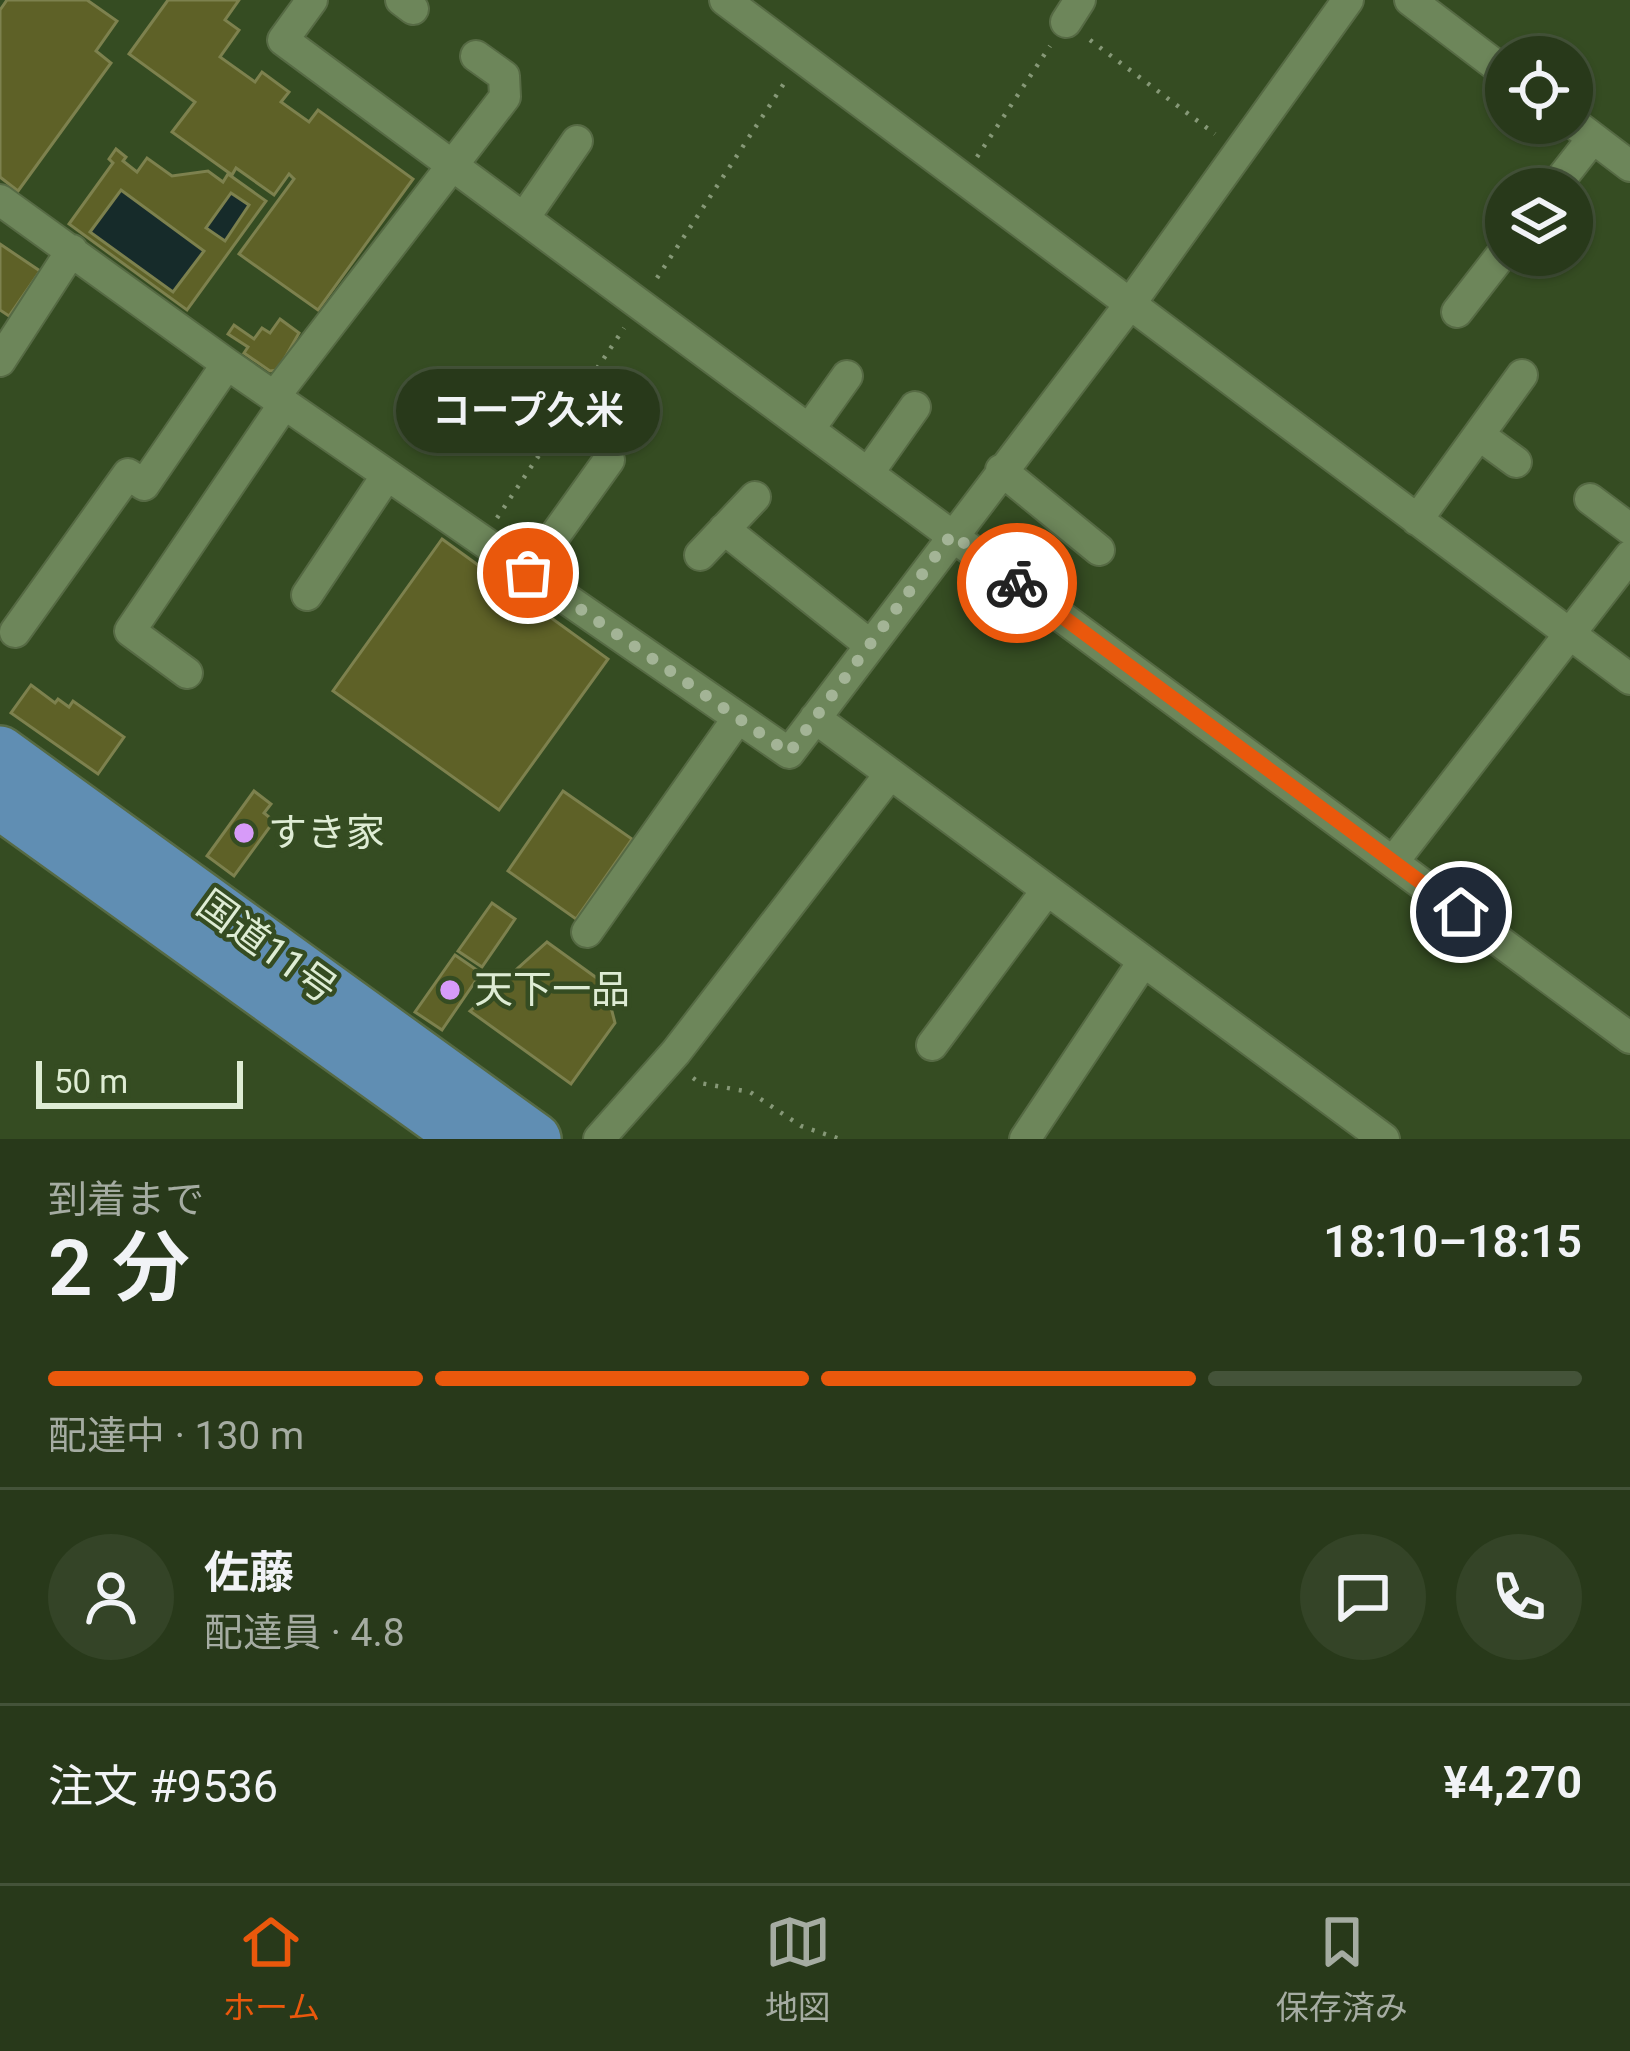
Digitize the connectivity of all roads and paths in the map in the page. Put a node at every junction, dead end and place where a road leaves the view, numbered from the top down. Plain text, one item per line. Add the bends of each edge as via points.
1 (312, 0) edge
2 (725, 0) edge
3 (1348, 0) edge
4 (1410, 0) edge
5 (1073, 11) edge
6 (476, 56) dead end
7 (1485, 57) edge
8 (1593, 138) edge
9 (577, 140) dead end
10 (1239, 152) junction
11 (1630, 166) edge
12 (452, 167) junction
13 (963, 179) junction
14 (0, 200) edge
15 (524, 218) junction
16 (72, 250) junction
17 (1485, 275) edge
18 (1130, 304) junction
19 (1456, 312) dead end
20 (0, 361) edge
21 (227, 364) junction
22 (1522, 374) dead end
23 (847, 376) dead end
24 (279, 401) junction
25 (915, 407) dead end
26 (810, 428) junction
27 (1479, 435) junction
28 (610, 460) dead end
29 (1516, 462) dead end
30 (1001, 470) junction
31 (869, 472) junction
32 (387, 475) junction
33 (755, 497) dead end
34 (1591, 499) dead end
35 (1418, 520) junction
36 (724, 529) junction
37 (1630, 529) edge
38 (952, 534) junction
39 (1099, 550) dead end
40 (700, 555) dead end
41 (1630, 556) edge
42 (528, 573) junction
43 (308, 595) dead end
44 (15, 632) dead end
45 (1570, 634) junction
46 (870, 645) junction
47 (187, 674) dead end
48 (1630, 679) edge
49 (738, 718) junction
50 (815, 718) junction
51 (0, 752) edge
52 (890, 774) junction
53 (0, 802) edge
54 (1393, 862) junction
55 (1046, 890) junction
56 (586, 932) dead end
57 (1143, 962) junction
58 (1630, 1038) edge
59 (932, 1045) dead end
60 (668, 1061) junction
61 (467, 1139) edge
62 (535, 1139) edge
63 (599, 1139) edge
64 (840, 1139) edge
65 (1024, 1139) edge
66 (1384, 1139) edge

1 - 12 street via 283,40
2 - 13 street
3 - 10 street
4 - 7 street
5 - 10 path
5 - 13 path
6 - 12 street via 504,76 505,97
8 - 11 street
9 - 15 street
10 - 18 street
12 - 15 street
12 - 24 street
13 - 18 street
14 - 16 street
15 - 26 street
16 - 20 street
16 - 21 street
17 - 19 street
18 - 30 street
18 - 35 street
21 - 24 street
21 - 44 street via 144,485 128,474
22 - 27 street
23 - 26 street
24 - 32 street
24 - 47 street via 130,631
25 - 31 street
26 - 31 street
27 - 29 street
27 - 35 street
28 - 42 street
30 - 38 street
30 - 39 street
31 - 38 street
32 - 42 street
32 - 43 street
33 - 36 street
34 - 37 street
35 - 45 street
36 - 40 street
36 - 46 street
38 - 46 street
38 - 54 street
41 - 45 street
42 - 49 street
45 - 48 street
45 - 54 street
46 - 50 street
49 - 50 street via 789,753
49 - 56 street
50 - 52 street
51 - 62 highway, 国道11号
52 - 55 street
52 - 60 street
53 - 61 highway, 国道11号
54 - 58 street
55 - 57 street
55 - 59 street
57 - 65 street
57 - 66 street
60 - 63 street
60 - 64 path via 700,1083 750,1092 801,1126

